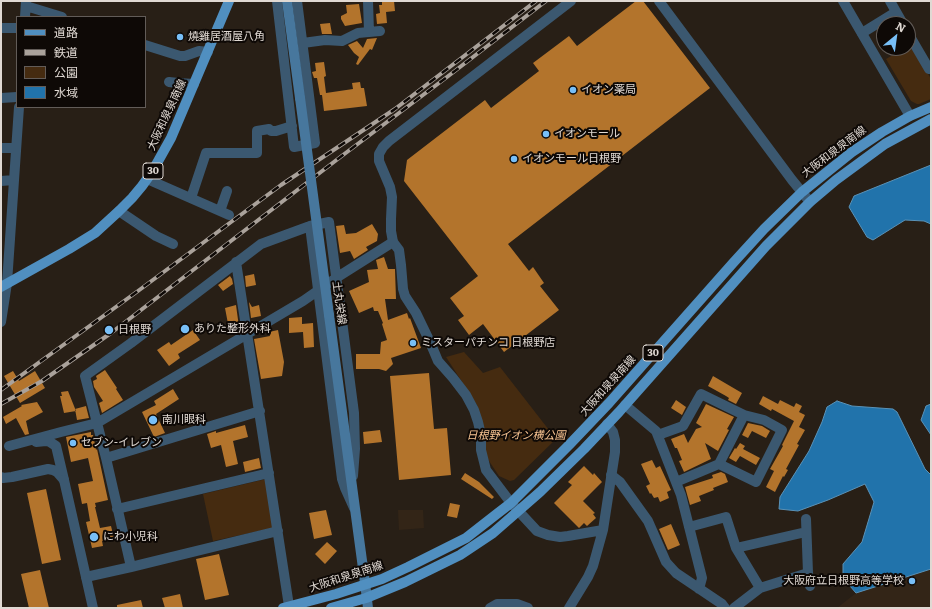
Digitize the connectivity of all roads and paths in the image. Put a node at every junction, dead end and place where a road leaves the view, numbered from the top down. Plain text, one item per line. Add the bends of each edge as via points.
1 (229, 1) edge
2 (277, 1) edge
3 (287, 1) edge
4 (297, 1) edge
5 (368, 1) edge
6 (571, 1) edge
7 (659, 1) edge
8 (843, 1) edge
9 (890, 1) edge
10 (26, 3) edge
11 (896, 12) junction
12 (25, 16) edge
13 (59, 16) edge
14 (898, 16) edge
15 (1, 28) edge
16 (16, 28) edge
17 (380, 31) dead end
18 (369, 32) junction
19 (862, 33) junction
20 (303, 43) junction
21 (146, 45) edge
22 (916, 47) edge
23 (208, 52) junction
24 (931, 68) edge
25 (170, 82) dead end
26 (194, 84) junction
27 (16, 97) edge
28 (1, 98) edge
29 (931, 107) edge
30 (19, 108) edge
31 (910, 116) junction
32 (931, 119) edge
33 (292, 126) junction
34 (1, 148) edge
35 (16, 148) junction
36 (147, 179) junction
37 (14, 180) junction
38 (1, 181) edge
39 (227, 191) dead end
40 (802, 192) junction
41 (191, 198) junction
42 (810, 202) junction
43 (119, 211) junction
44 (220, 211) junction
45 (229, 215) dead end
46 (310, 226) junction
47 (394, 242) junction
48 (173, 244) dead end
49 (236, 262) junction
50 (336, 278) junction
51 (4, 285) edge
52 (318, 290) junction
53 (1, 322) edge
54 (248, 334) junction
55 (625, 405) junction
56 (260, 411) junction
57 (744, 415) junction
58 (97, 423) junction
59 (607, 424) junction
60 (658, 436) junction
61 (50, 442) junction
62 (5, 447) edge
63 (106, 458) junction
64 (719, 464) junction
65 (48, 469) junction
66 (269, 473) junction
67 (611, 475) junction
68 (1, 476) edge
69 (64, 480) junction
70 (676, 482) junction
71 (353, 492) junction
72 (511, 503) junction
73 (117, 509) junction
74 (355, 512) junction
75 (518, 512) junction
76 (806, 519) dead end
77 (689, 527) junction
78 (603, 530) junction
79 (278, 531) junction
80 (806, 532) junction
81 (736, 548) junction
82 (131, 567) junction
83 (808, 573) junction
84 (86, 577) junction
85 (365, 584) junction
86 (810, 586) dead end
87 (760, 588) junction
88 (699, 589) junction
89 (367, 603) edge
90 (286, 607) edge
91 (93, 608) edge
92 (331, 608) edge
93 (490, 608) edge
94 (528, 608) edge
95 (569, 608) edge
96 (725, 608) edge
97 (734, 608) edge

1 - 23 main road, 大阪和泉泉南線 / 30
2 - 33 street
3 - 71 main road, 土丸栄線, bridge
4 - 20 street
5 - 18 street
6 - 47 street via 383,147 378,154 392,197 391,231
7 - 40 street
8 - 19 street
9 - 11 street
10 - 12 street
10 - 13 street
11 - 14 street
11 - 19 street
15 - 16 street
17 - 18 street
18 - 20 street via 358,33 342,41
19 - 31 street
20 - 33 street via 315,143 294,147
21 - 23 street via 180,56 199,50
22 - 24 street via 929,69
23 - 26 main road, 大阪和泉泉南線 / 30
25 - 26 street
26 - 36 main road, 大阪和泉泉南線 / 30 via 171,138
27 - 28 street
29 - 31 main road, 大阪和泉泉南線 / 30
30 - 35 street
31 - 40 main road, 大阪和泉泉南線 / 30 via 852,152
32 - 42 main road, 30 via 885,144
33 - 41 street via 276,131 257,131 257,153 206,153
34 - 35 street
35 - 37 street
36 - 41 street
36 - 43 main road, 大阪和泉泉南線 / 30
37 - 38 street
37 - 51 street
39 - 44 street
40 - 42 street
40 - 72 main road, 大阪和泉泉南線 / 30 via 764,229 609,403
41 - 44 street
42 - 55 main road, 30 via 766,246
43 - 48 street via 156,236
43 - 51 main road, 大阪和泉泉南線 / 30 via 82,241
44 - 45 street
46 - 49 street via 260,244
46 - 50 street via 329,222
46 - 52 street
47 - 50 street
47 - 72 street via 398,250 405,296 416,313 438,362 466,395 474,410 486,470
49 - 54 street
49 - 58 street via 85,376
50 - 52 street
50 - 71 street via 354,413
51 - 53 street
52 - 54 street
52 - 74 street via 342,479
54 - 56 street
54 - 58 street
55 - 59 main road, 30
55 - 60 street via 656,431
56 - 63 street
56 - 66 street
57 - 60 street via 701,394 684,426
57 - 64 street
57 - 64 street via 764,420 782,430 756,482
58 - 62 street
58 - 63 street
59 - 67 street via 615,440
59 - 75 main road, 30
60 - 70 street
61 - 62 street
61 - 65 street via 54,460
61 - 69 street via 56,446
63 - 73 street
64 - 70 street
65 - 68 street via 12,478
65 - 69 street via 57,472
66 - 73 street
66 - 79 street
67 - 78 street
67 - 88 street via 620,482 648,521 666,562 676,573
69 - 84 street
70 - 77 street
71 - 74 main road, 土丸栄線
72 - 75 street
72 - 85 main road, 大阪和泉泉南線 / 30 via 466,538 408,567
73 - 82 street
74 - 85 main road, 土丸栄線
75 - 78 street via 537,531 548,535 568,536
75 - 89 main road, 30 via 460,555
76 - 80 street
77 - 81 street via 726,517
77 - 88 street via 702,578
78 - 95 street via 588,577
79 - 82 street
79 - 90 street
80 - 81 street
80 - 83 street
81 - 87 street
82 - 84 street
83 - 86 street
83 - 87 street
84 - 91 street
85 - 89 main road, 土丸栄線
85 - 90 main road, 大阪和泉泉南線 / 30
87 - 97 street
88 - 96 street
89 - 92 main road, 30
93 - 94 street via 497,604 517,604

